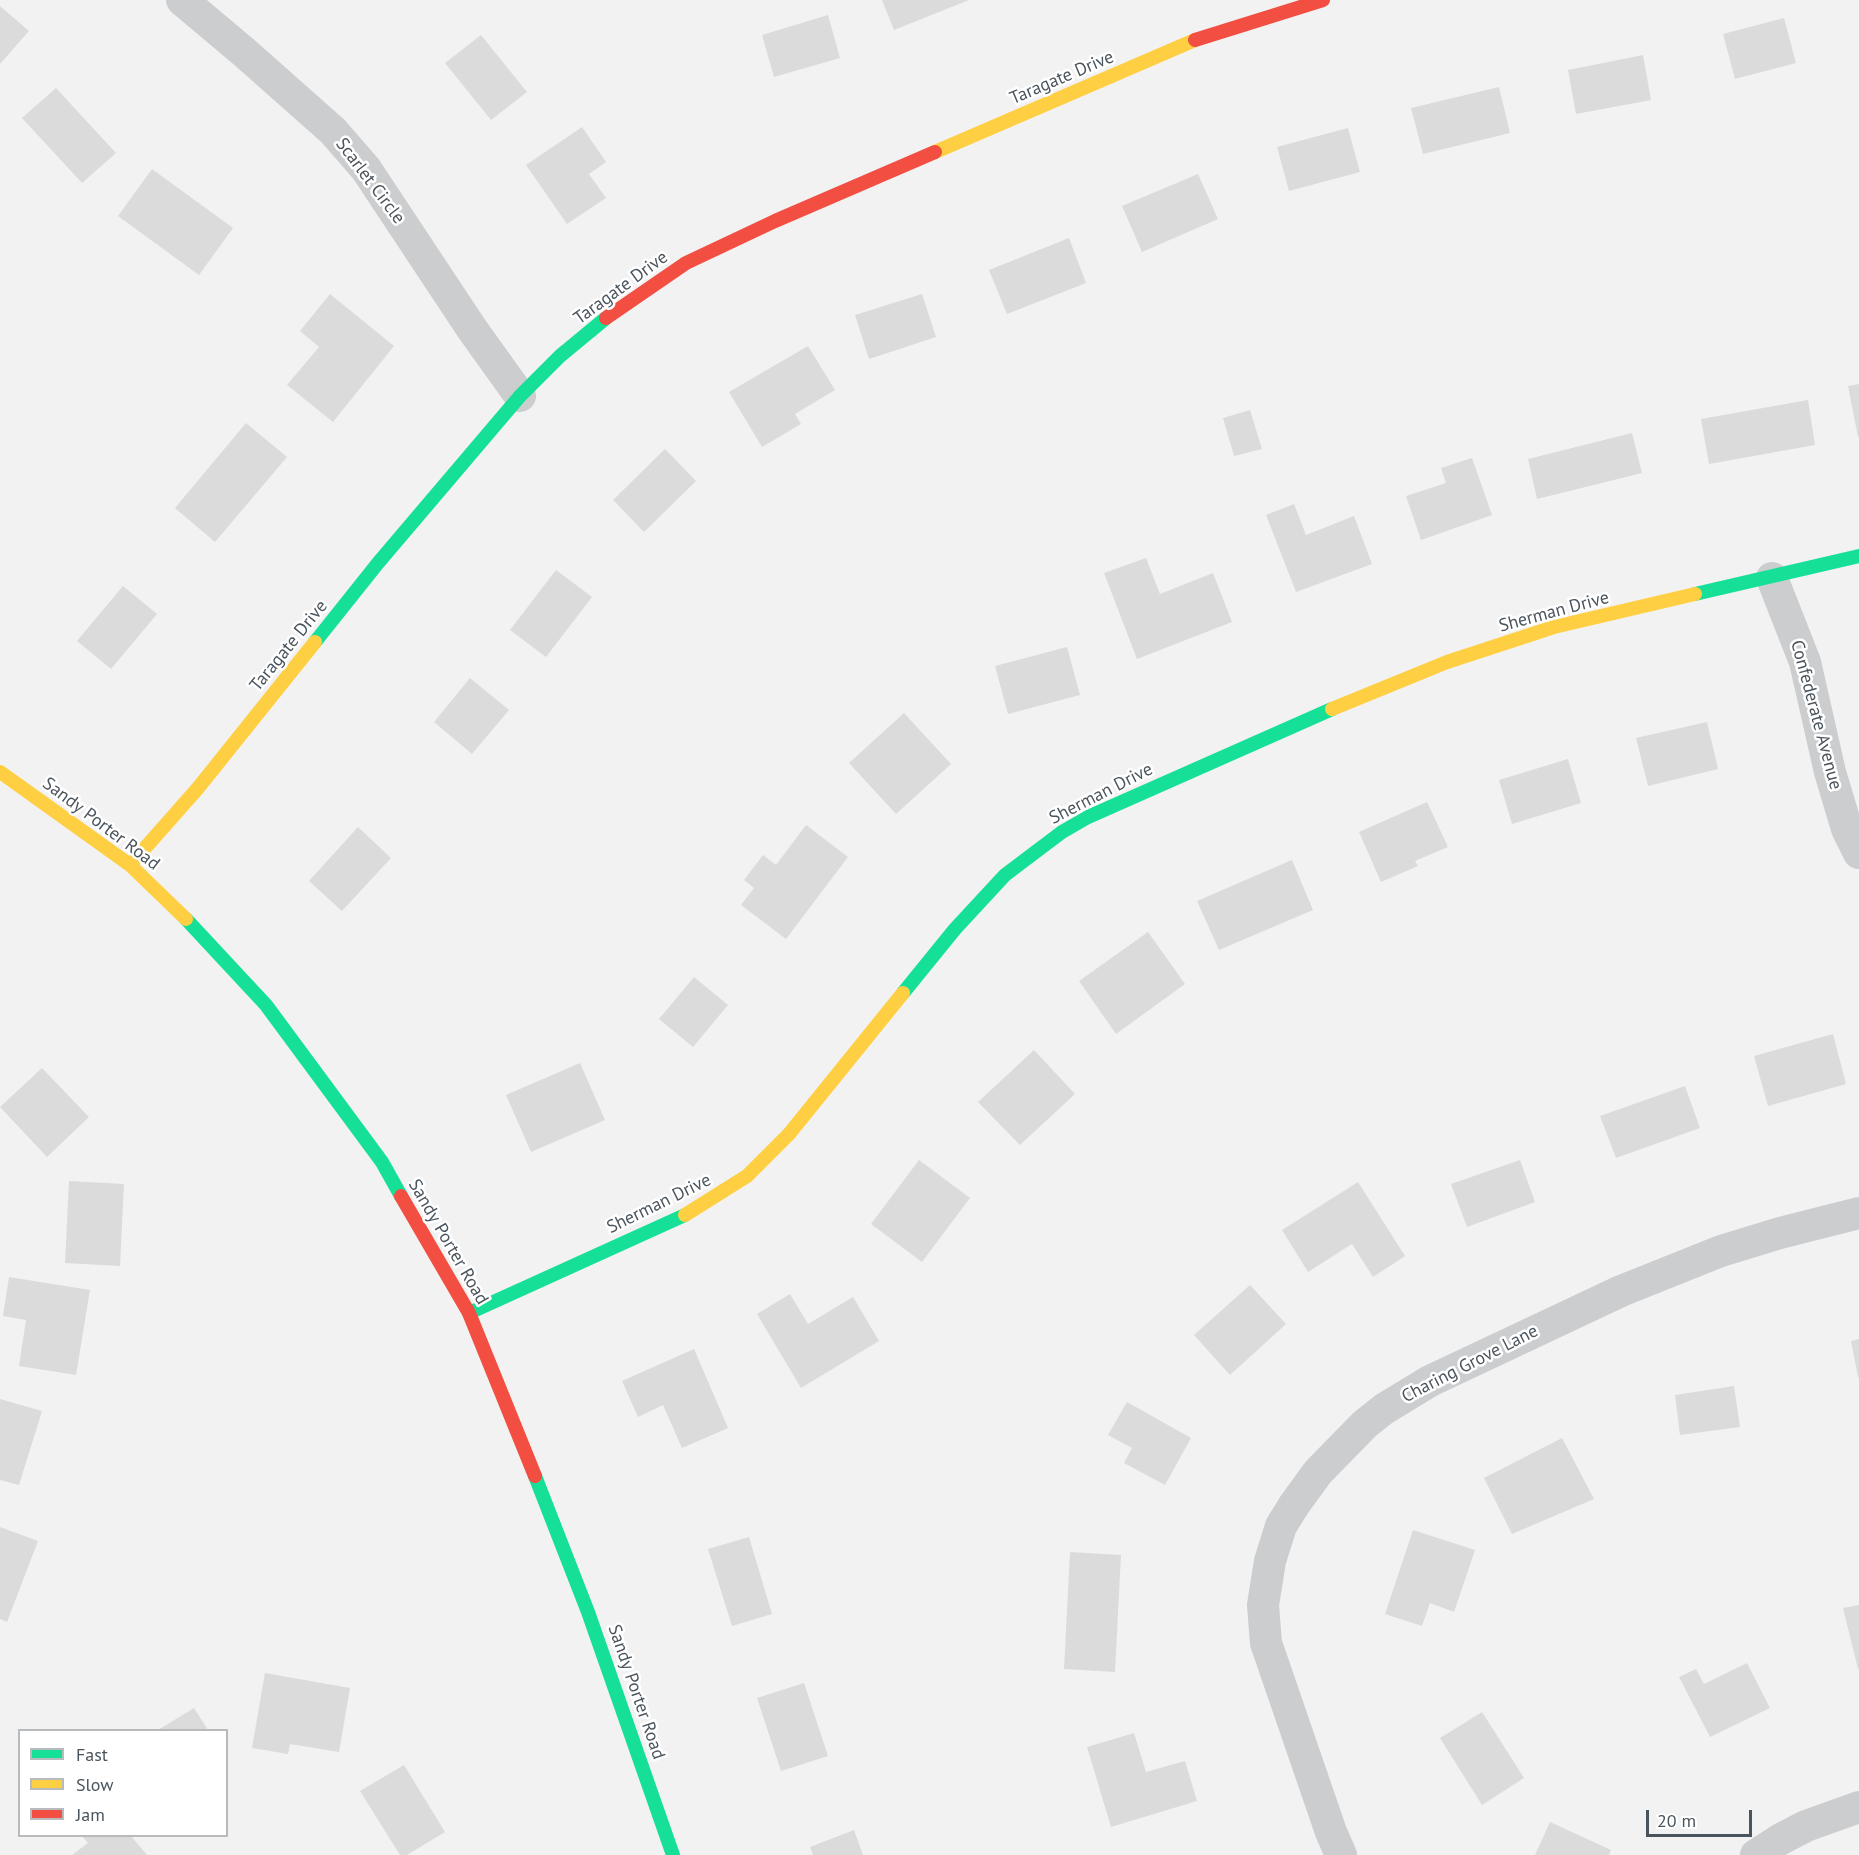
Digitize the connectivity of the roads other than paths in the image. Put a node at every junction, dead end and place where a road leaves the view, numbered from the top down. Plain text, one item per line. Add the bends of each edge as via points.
1 (182, 0) edge
2 (1323, 0) edge
3 (520, 396) junction
4 (1859, 556) edge
5 (1772, 578) junction
6 (0, 772) edge
7 (1859, 853) edge
8 (130, 865) junction
9 (1859, 1213) edge
10 (469, 1313) junction
11 (1859, 1807) edge
12 (673, 1855) edge
13 (1341, 1855) edge
14 (1756, 1855) edge

1 - 3 street, Scarlet Circle via 333,131 366,169
2 - 3 street, Taragate Drive via 1203,37 686,263 618,308 560,356
3 - 8 street, Taragate Drive via 378,563 198,788
4 - 5 street, Sherman Drive
5 - 7 street, Confederate Avenue via 1805,662 1830,772 1847,829
5 - 10 street, Sherman Drive via 1554,627 1446,662 1284,729 1070,827 1005,875 955,929 789,1134 747,1176 693,1211
6 - 8 street, Sandy Porter Road
8 - 10 street, Sandy Porter Road via 266,1005 381,1162
9 - 13 street, Charing Grove Lane via 1721,1251 1621,1291 1430,1381 1365,1424 1318,1473 1281,1526 1263,1605 1266,1643
10 - 12 street, Sandy Porter Road via 588,1612
11 - 14 street via 1806,1826

